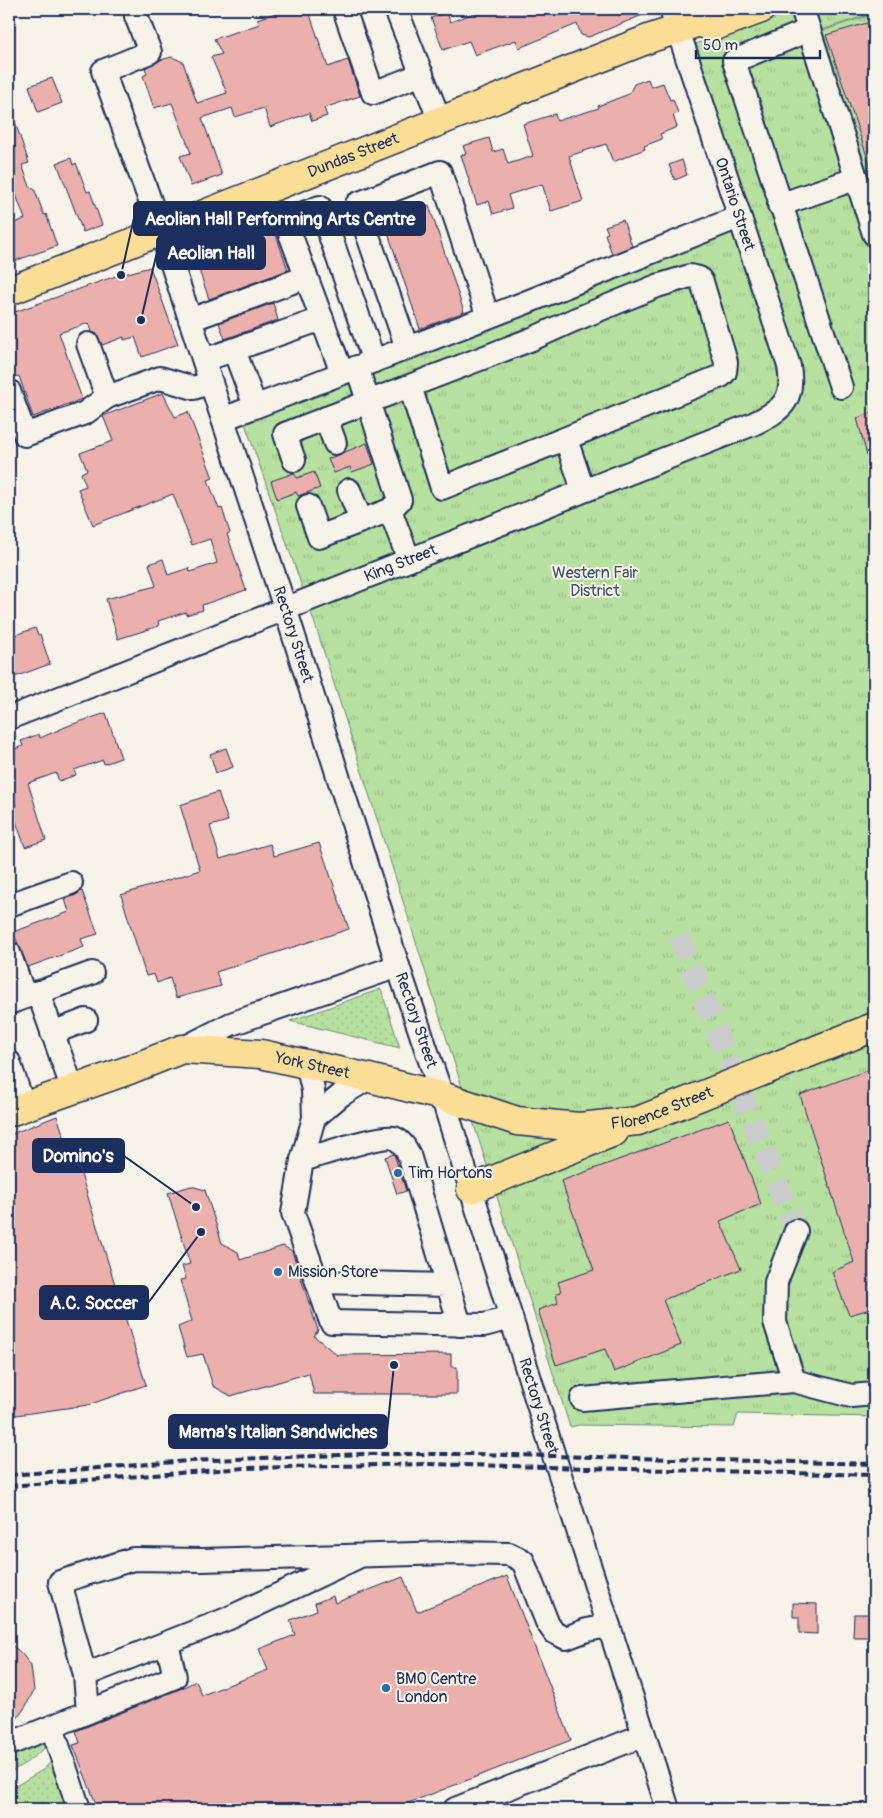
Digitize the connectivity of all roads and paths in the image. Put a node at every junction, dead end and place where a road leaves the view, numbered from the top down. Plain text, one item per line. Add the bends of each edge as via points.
1 (344, 9) edge
2 (396, 9) edge
3 (760, 9) edge
4 (136, 16) dead end
5 (690, 17) edge
6 (422, 74) junction
7 (440, 121) junction
8 (856, 179) junction
9 (780, 205) junction
10 (739, 217) junction
11 (161, 231) junction
12 (874, 234) edge
13 (306, 277) junction
14 (9, 291) edge
15 (522, 304) junction
16 (488, 317) junction
17 (322, 319) junction
18 (190, 320) junction
19 (532, 339) junction
20 (88, 344) dead end
21 (407, 348) junction
22 (234, 350) junction
23 (204, 360) junction
24 (358, 367) junction
25 (211, 382) junction
26 (410, 386) junction
27 (841, 387) dead end
28 (9, 391) edge
29 (107, 397) junction
30 (786, 401) joint
31 (369, 402) junction
32 (255, 406) junction
33 (326, 418) junction
34 (223, 419) junction
35 (566, 439) junction
36 (335, 443) dead end
37 (294, 460) dead end
38 (349, 490) dead end
39 (583, 490) junction
40 (308, 506) dead end
41 (390, 510) junction
42 (360, 521) junction
43 (409, 560) junction
44 (285, 608) junction
45 (9, 718) edge
46 (72, 883) dead end
47 (9, 905) edge
48 (9, 953) edge
49 (398, 966) junction
50 (92, 973) dead end
51 (24, 997) edge
52 (86, 1020) dead end
53 (874, 1027) edge
54 (52, 1033) junction
55 (182, 1049) junction
56 (9, 1062) edge
57 (306, 1064) junction
58 (369, 1078) junction
59 (74, 1090) junction
60 (442, 1096) junction
61 (16, 1110) edge
62 (314, 1118) junction
63 (638, 1121) junction
64 (302, 1160) junction
65 (471, 1189) junction
66 (796, 1231) tunnel mouth
67 (318, 1282) junction
68 (448, 1285) junction
69 (511, 1318) junction
70 (460, 1324) junction
71 (794, 1381) junction
72 (874, 1394) edge
73 (582, 1399) dead end
74 (360, 1556) junction
75 (609, 1626) junction
76 (167, 1643) junction
77 (85, 1676) junction
78 (88, 1712) junction
79 (52, 1727) junction
80 (644, 1735) junction
81 (9, 1744) edge
82 (80, 1809) edge
83 (455, 1809) edge
84 (668, 1809) edge

1 - 6 street via 373,93
2 - 6 street
3 - 5 main road, Dundas Street via 712,27
4 - 11 street, Rectory Street via 150,52 104,71
5 - 7 main road, Dundas Street via 651,38
5 - 10 street, Ontario Street
6 - 7 street
7 - 11 main road, Dundas Street
8 - 9 street
8 - 9 street via 806,22 734,61
8 - 12 street
9 - 27 street
10 - 15 street
10 - 30 street, Ontario Street via 788,366 791,384
11 - 14 main road, Dundas Street
11 - 18 street, Rectory Street
13 - 17 street
13 - 18 street
13 - 24 street via 285,220 320,207
15 - 16 street
15 - 19 street
16 - 21 street
16 - 21 street via 440,172 357,204
17 - 22 street
17 - 24 street
18 - 23 street, Rectory Street
19 - 26 street
19 - 35 street via 658,286 690,276 702,282 726,358 723,374
20 - 29 street
21 - 24 street
22 - 23 street
22 - 32 street
23 - 25 street, Rectory Street
24 - 31 street
24 - 32 street
25 - 29 street via 194,388 160,378
25 - 34 street, Rectory Street
26 - 31 street
26 - 35 street via 442,488
28 - 29 street via 25,434 85,413
30 - 39 street, King Street via 773,414 753,424
31 - 33 street
31 - 41 street via 400,500
32 - 34 street
33 - 36 street
33 - 37 street via 285,434
34 - 44 street, Rectory Street
35 - 39 street
38 - 42 street
39 - 43 street, King Street
40 - 42 street via 319,537
41 - 42 street
41 - 43 street
43 - 44 street, King Street
44 - 45 street, King Street
44 - 49 street, Rectory Street
46 - 47 street
48 - 51 street
49 - 55 street, York Street via 232,1024
49 - 60 street, Rectory Street
50 - 51 street
51 - 54 street
52 - 54 street
53 - 63 main road, Florence Street
54 - 59 street
55 - 57 main road, York Street via 261,1054
55 - 59 main road, York Street
56 - 61 street
57 - 58 main road, York Street
57 - 62 street via 313,1090
58 - 60 main road, York Street
58 - 62 street
59 - 61 main road, York Street
60 - 63 main road, Florence Street via 517,1122 579,1127
60 - 65 street, Rectory Street
62 - 64 street
63 - 65 main road
64 - 67 street via 293,1213
64 - 68 street via 378,1139 393,1138 404,1146
65 - 69 street, Rectory Street
66 - 71 street via 776,1282 775,1322
67 - 68 street
67 - 70 street via 331,1322
68 - 70 street
69 - 70 street via 484,1325
69 - 75 street, Rectory Street
71 - 72 street via 851,1396
71 - 73 street
74 - 75 street via 509,1554 523,1561 546,1622 554,1632 566,1638
74 - 76 street via 227,1619
74 - 77 street via 133,1559 60,1582
75 - 80 street, Rectory Street
76 - 77 street
76 - 78 street via 175,1677
77 - 78 street
78 - 79 street
79 - 81 street
79 - 82 street
80 - 83 street
80 - 84 street, Rectory Street

